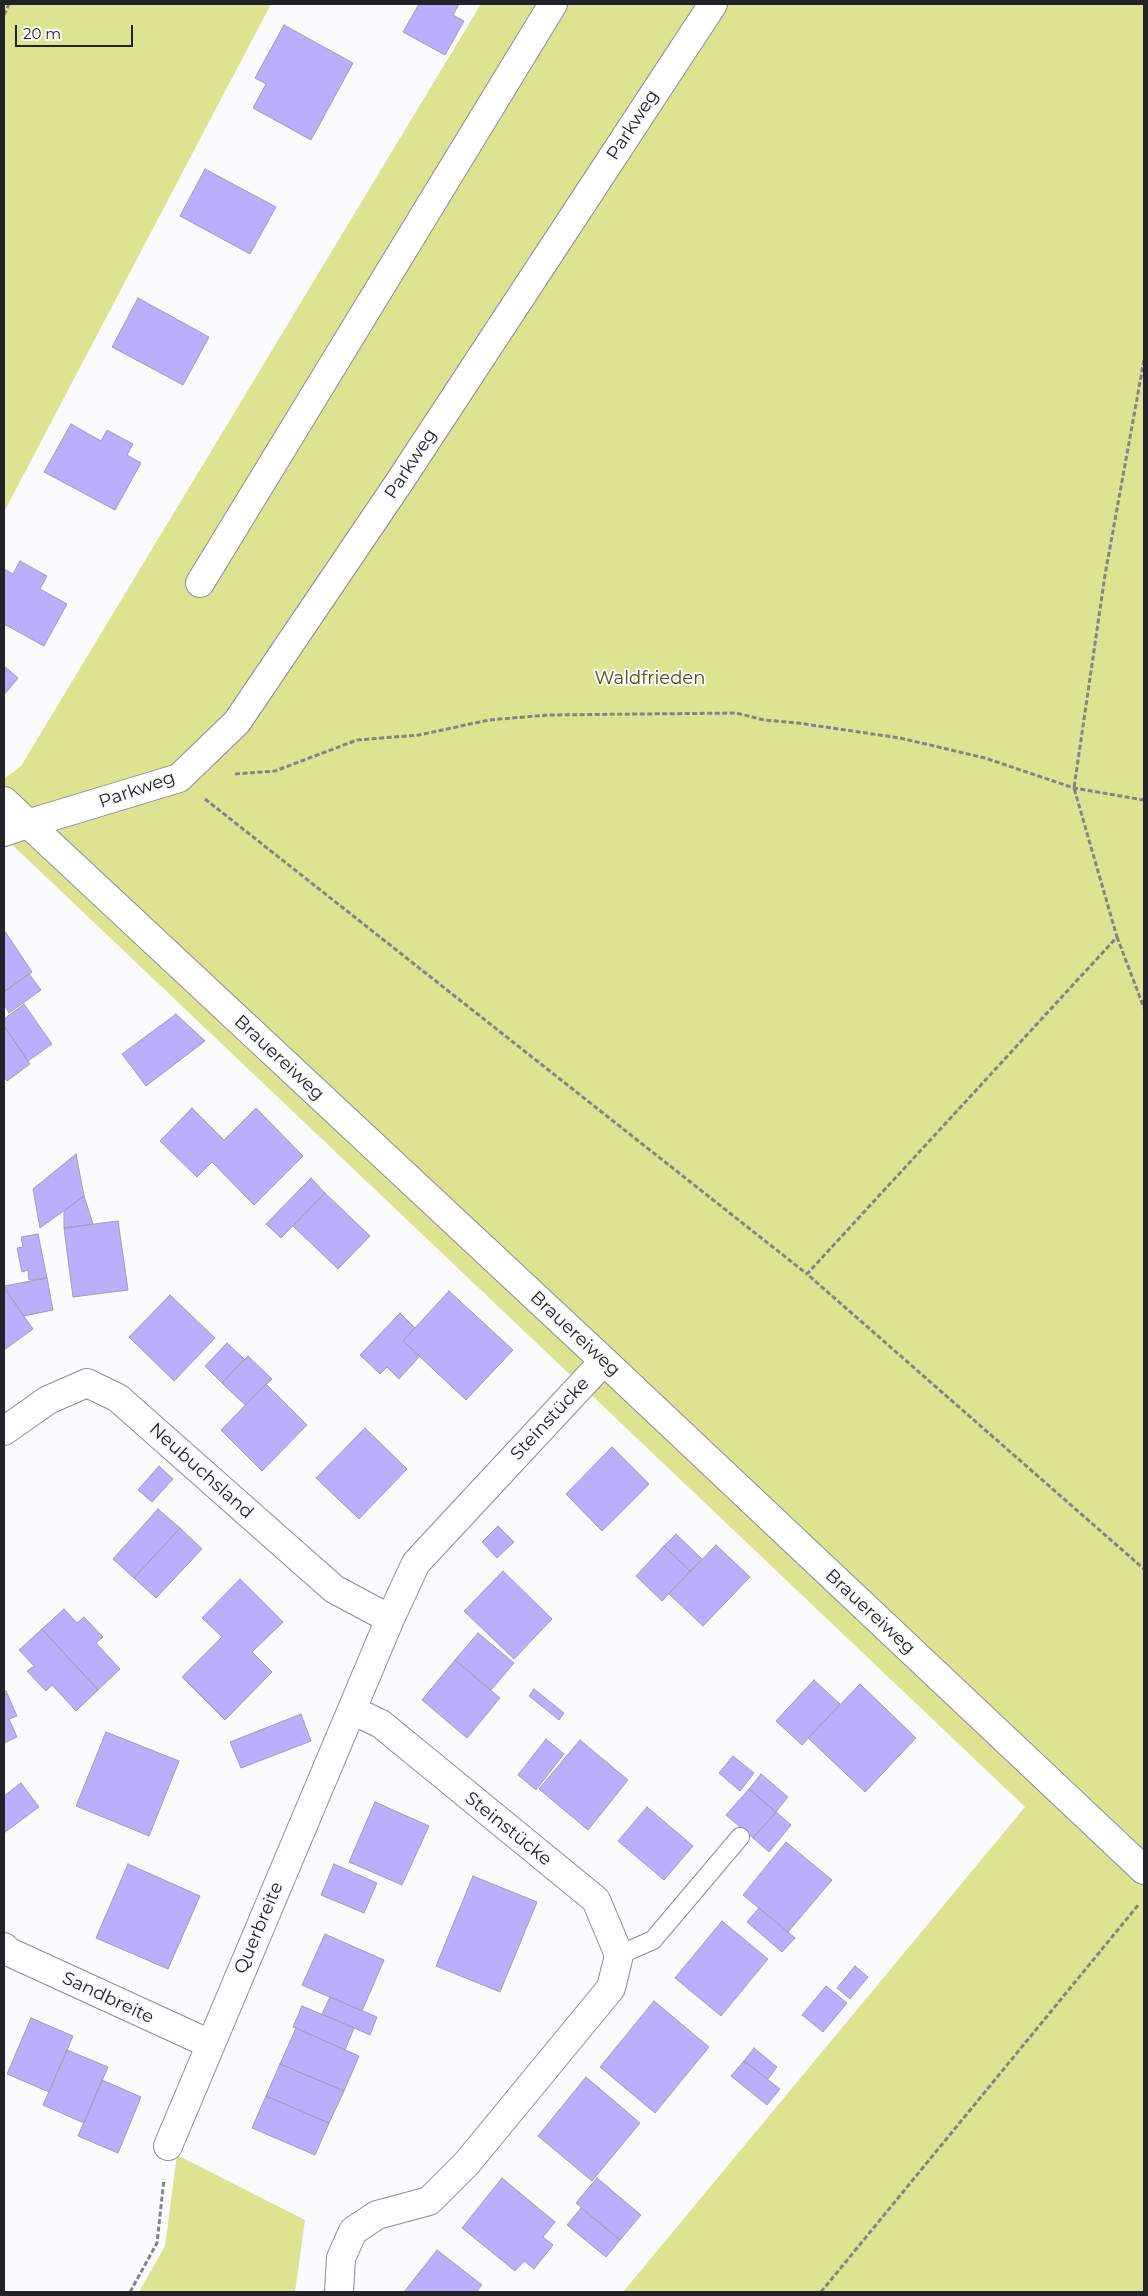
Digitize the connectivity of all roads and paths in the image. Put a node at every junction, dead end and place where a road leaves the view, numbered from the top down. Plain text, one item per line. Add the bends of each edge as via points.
1 (10, 4) edge
2 (553, 4) edge
3 (712, 4) edge
4 (4, 15) edge
5 (1144, 360) edge
6 (200, 583) dead end
7 (179, 778) junction
8 (1074, 788) junction
9 (1144, 800) edge
10 (4, 801) edge
11 (15, 828) edge
12 (1117, 937) junction
13 (1144, 1008) edge
14 (807, 1274) junction
15 (604, 1361) junction
16 (4, 1431) edge
17 (1144, 1569) edge
18 (390, 1619) junction
19 (352, 1710) junction
20 (740, 1837) dead end
21 (1144, 1870) edge
22 (1144, 1898) edge
23 (5, 1951) edge
24 (619, 1955) junction
25 (210, 2044) junction
26 (168, 2146) joint
27 (130, 2292) edge
28 (339, 2292) edge
29 (821, 2292) edge

1 - 4 path
2 - 6 street
3 - 7 street, Parkweg via 400,481 237,722
5 - 8 path via 1105,575
7 - 8 path via 275,771 357,740 419,735 489,720 548,715 736,713 764,720 900,738 985,758
7 - 11 street, Parkweg
7 - 14 path
8 - 9 path
8 - 12 path
10 - 11 street, Brauereiweg
11 - 15 street, Brauereiweg
12 - 13 path
12 - 14 path
14 - 17 path
15 - 18 street, Steinstücke via 416,1563
15 - 21 street, Brauereiweg
16 - 18 street, Neubuchsland via 48,1400 88,1383 118,1398 334,1589
18 - 19 street, Steinstücke
19 - 24 street, Steinstücke via 381,1724 596,1900
19 - 25 street, Querbreite
20 - 24 lane via 653,1940
22 - 29 path
23 - 25 street, Sandbreite
24 - 28 street via 612,1988 467,2163 429,2201 377,2215 353,2231 341,2258
25 - 26 street, Querbreite
26 - 27 path via 157,2243

